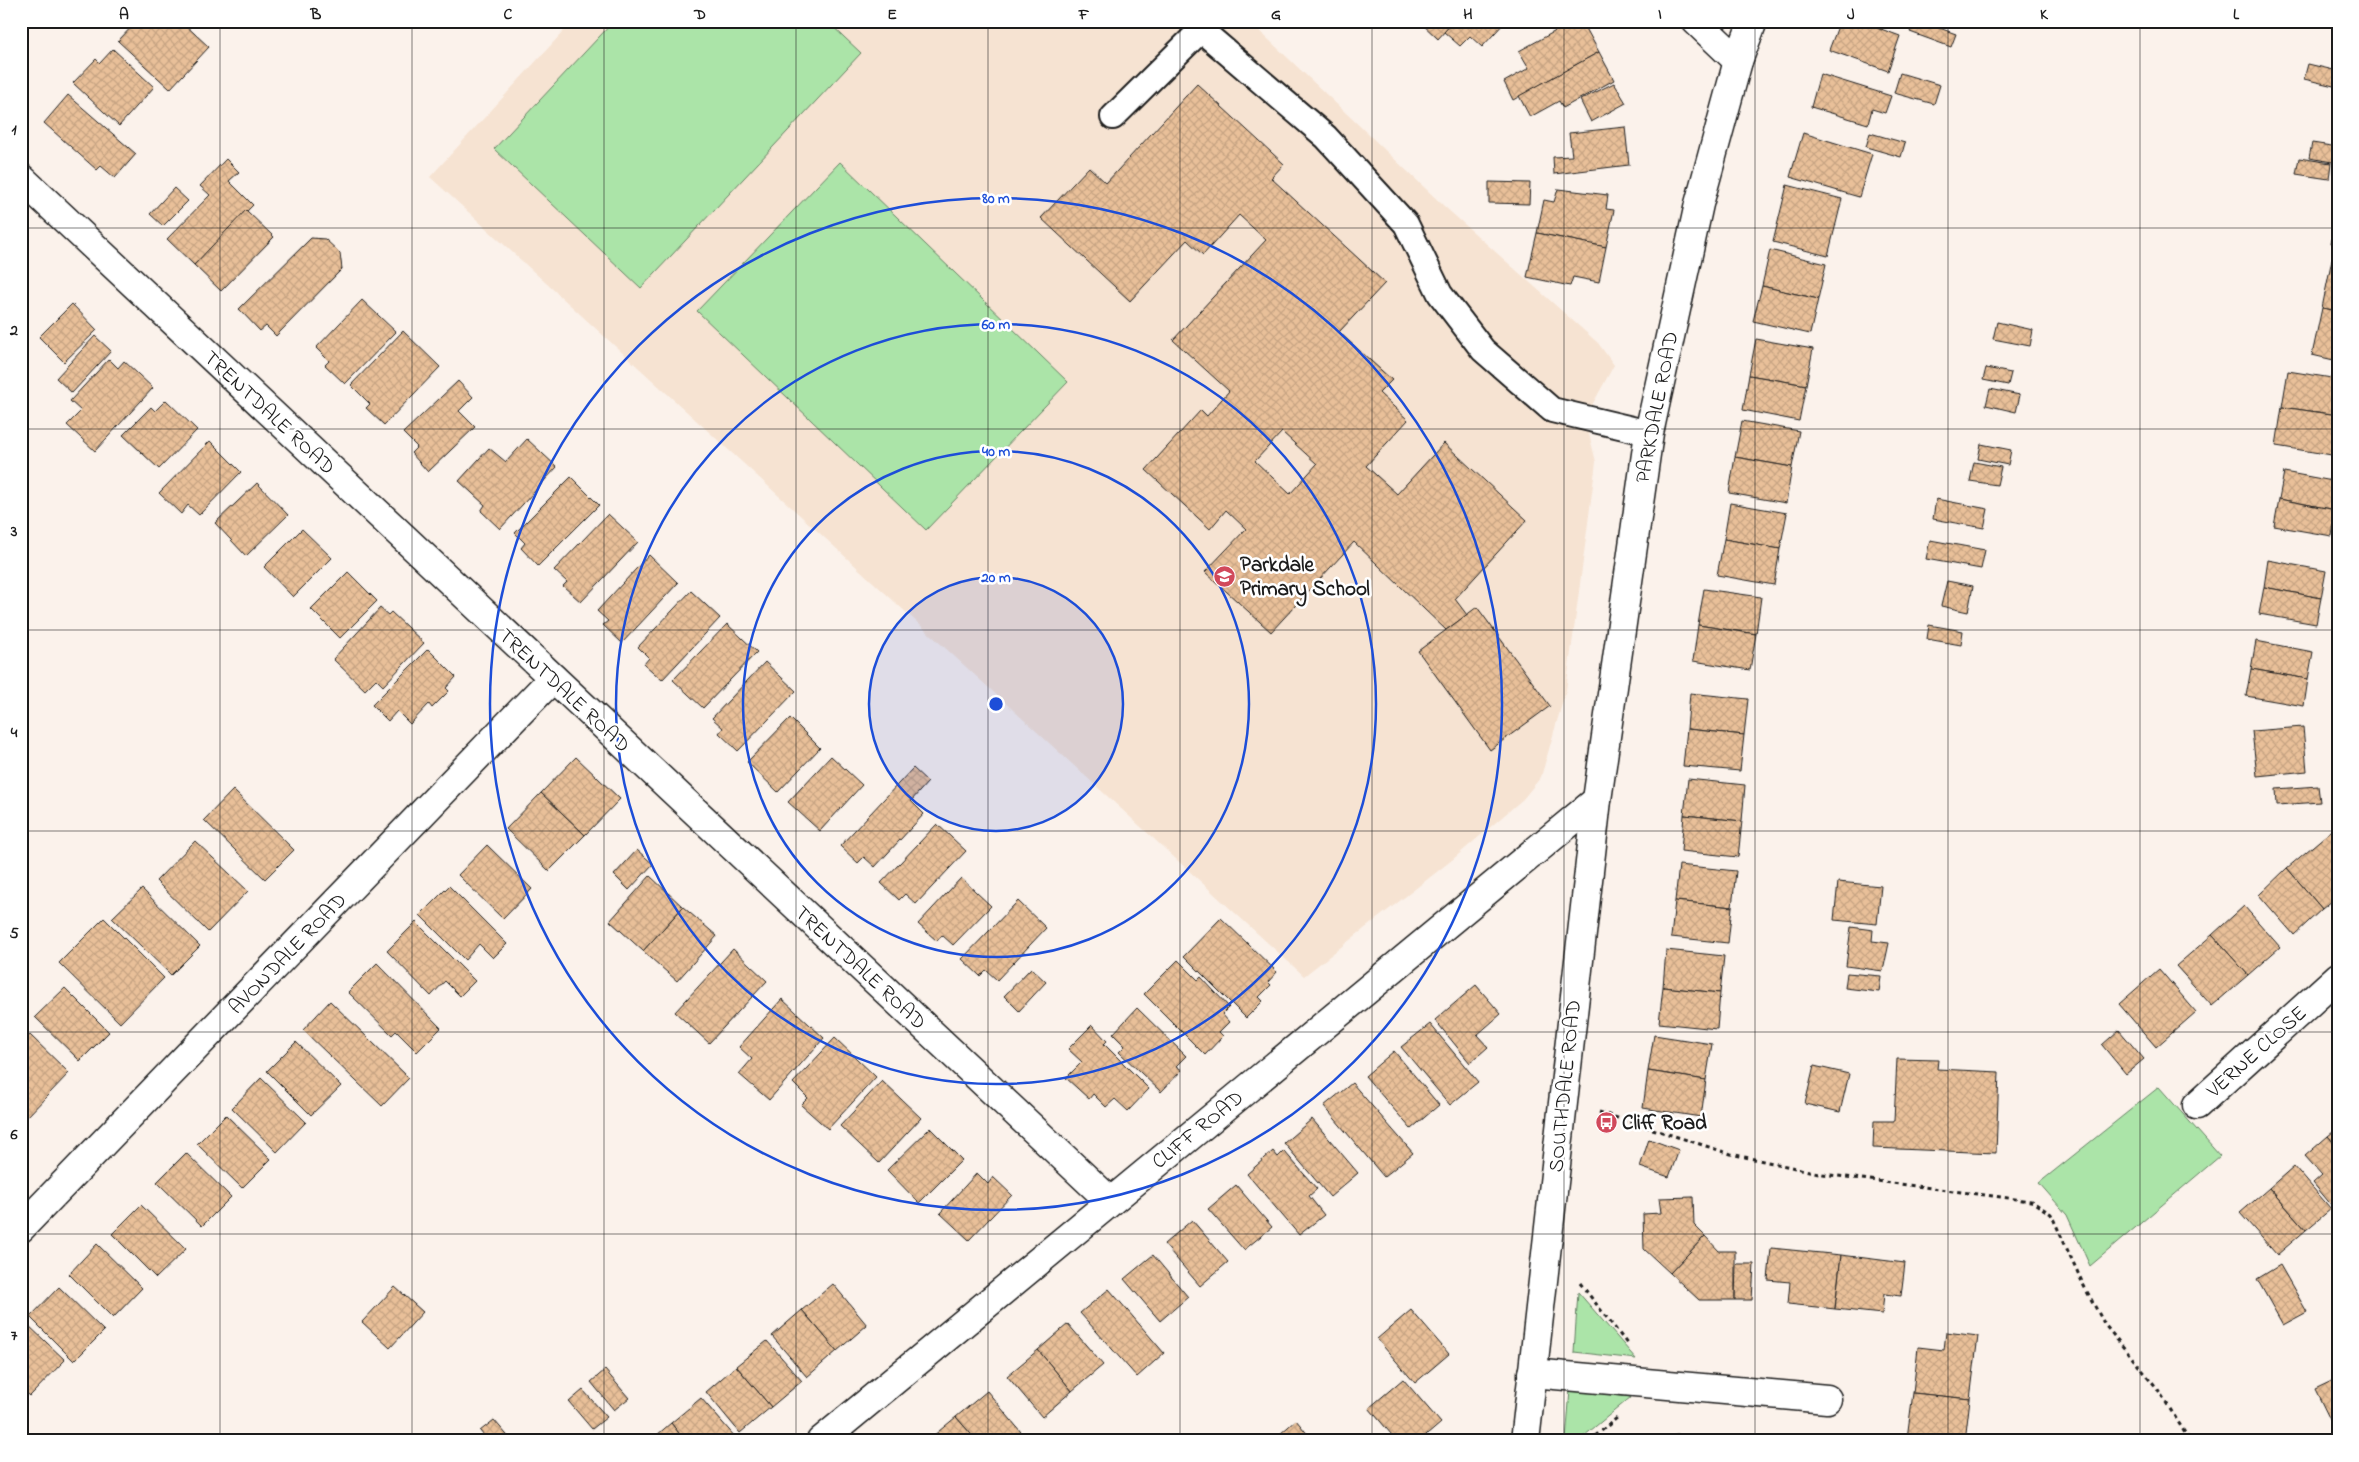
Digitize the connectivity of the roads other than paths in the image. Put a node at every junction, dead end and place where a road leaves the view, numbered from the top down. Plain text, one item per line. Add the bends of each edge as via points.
1 (1696, 21) edge
2 (1753, 21) edge
3 (1738, 61) junction
4 (1113, 117) dead end
5 (21, 178) edge
6 (1649, 433) junction
7 (553, 678) junction
8 (1597, 800) junction
9 (2338, 977) edge
10 (2197, 1105) dead end
11 (1110, 1201) junction
12 (21, 1228) edge
13 (1532, 1373) junction
14 (1827, 1399) dead end
15 (821, 1441) edge
16 (1525, 1441) edge

1 - 3 street
2 - 3 street, PARKDALE ROAD
3 - 6 street, PARKDALE ROAD via 1699,204
4 - 6 lane via 1201,30 1326,137 1406,224 1440,294 1483,350 1552,410
5 - 7 street, TRENTDALE ROAD
6 - 8 street, PARKDALE ROAD
7 - 11 street, TRENTDALE ROAD
7 - 12 street, AVONDALE ROAD
8 - 11 street, CLIFF ROAD
8 - 13 street, SOUTHDALE ROAD
9 - 10 street, VERNE CLOSE
11 - 15 street, CLIFF ROAD
13 - 14 street
13 - 16 street, SOUTHDALE ROAD

